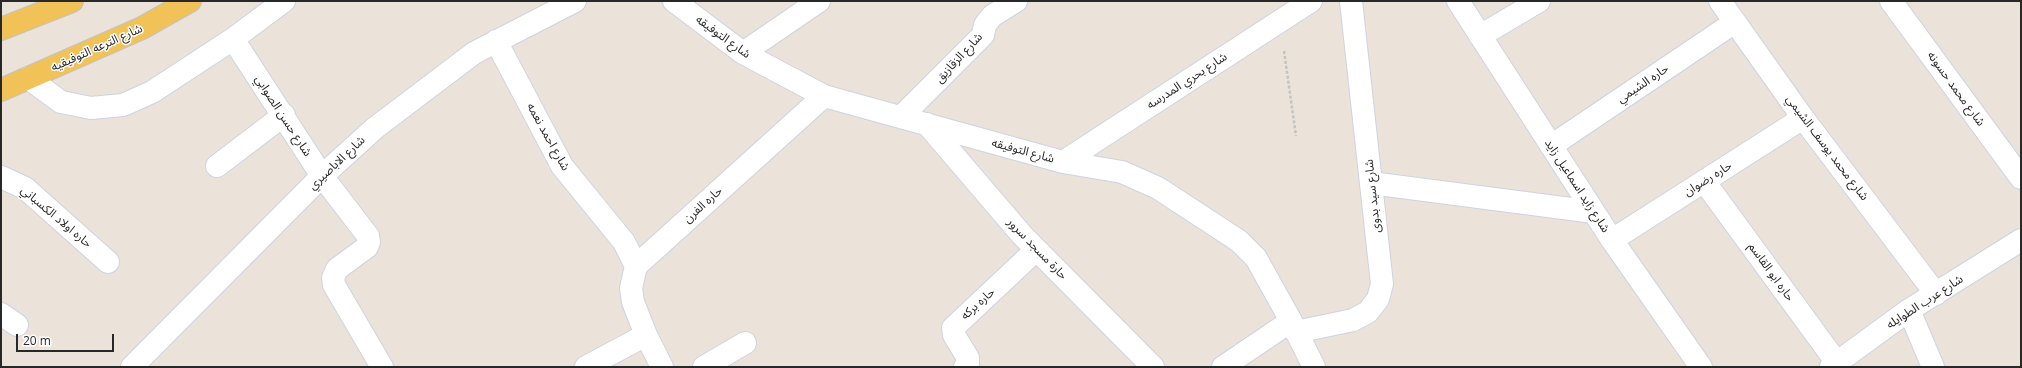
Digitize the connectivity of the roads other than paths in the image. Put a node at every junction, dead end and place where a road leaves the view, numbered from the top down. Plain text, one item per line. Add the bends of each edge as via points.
1 (72, 1) edge
2 (190, 1) edge
3 (284, 1) edge
4 (575, 1) edge
5 (674, 1) edge
6 (819, 1) edge
7 (1016, 1) edge
8 (1311, 1) edge
9 (1351, 1) edge
10 (1458, 1) edge
11 (1539, 1) edge
12 (1720, 1) edge
13 (1891, 1) edge
14 (1735, 22) junction
15 (1, 29) edge
16 (1480, 36) junction
17 (233, 39) junction
18 (496, 41) junction
19 (742, 53) junction
20 (28, 78) junction
21 (1, 90) edge
22 (824, 96) junction
23 (284, 115) junction
24 (901, 117) junction
25 (1803, 118) junction
26 (927, 124) junction
27 (1551, 146) junction
28 (1063, 162) junction
29 (217, 166) dead end
30 (322, 176) junction
31 (1, 177) edge
32 (2021, 178) edge
33 (1704, 181) junction
34 (1371, 182) junction
35 (1594, 212) junction
36 (1612, 240) junction
37 (2021, 240) edge
38 (1036, 250) junction
39 (108, 262) dead end
40 (636, 266) junction
41 (1936, 294) junction
42 (1909, 310) junction
43 (1294, 327) junction
44 (646, 335) junction
45 (745, 343) dead end
46 (1834, 365) edge
47 (132, 367) edge
48 (382, 367) edge
49 (586, 367) edge
50 (662, 367) edge
51 (704, 367) edge
52 (965, 367) edge
53 (1153, 367) edge
54 (1223, 367) edge
55 (1314, 367) edge
56 (1701, 367) edge
57 (1933, 367) edge

1 - 15 main road
2 - 20 main road, شارع الترعه التوفيقيه via 142,28
3 - 17 street
4 - 18 street, شارع الاباصيري
5 - 19 street, شارع التوفيقه
6 - 19 street
7 - 24 street, شارع الزقازيق via 992,16 983,35
8 - 28 street, شارع بحري المدرسه
9 - 34 street, شارع سيد بدوى
10 - 16 street, شارع زايد اسماعيل زايد
11 - 16 street
12 - 14 street, شارع محمد يوسف الشيمي
13 - 32 street, شارع محمد حسونه
14 - 25 street, شارع محمد يوسف الشيمي
14 - 27 street, حاره الشيمي
16 - 27 street, شارع زايد اسماعيل زايد
17 - 20 street via 152,92 123,105 91,108 61,102
17 - 23 street, شارع حسن الصوابي
18 - 30 street, شارع الاباصيري via 474,53 375,128
18 - 40 street, شارع احمد نعمه via 562,166 624,242
19 - 22 street, شارع التوفيقه
20 - 21 main road, شارع الترعه التوفيقيه
22 - 24 street, شارع التوفيقه
22 - 40 street, حاره الفرن
23 - 29 street
23 - 30 street, شارع حسن الصوابي
24 - 26 street, شارع التوفيقه
25 - 33 street, حاره رضوان
25 - 41 street, شارع محمد يوسف الشيمي
26 - 28 street, شارع التوفيقه
26 - 38 street, حارة مسجد سرور
27 - 35 street, شارع زايد اسماعيل زايد
28 - 43 street, شارع التوفيقه via 1122,172 1158,188 1239,241 1256,258
30 - 47 street, شارع الاباصيري
30 - 48 street, شارع حسن الصوابي via 368,236 367,247 336,269 333,278 334,285
31 - 39 street, حاره اولاد الكسباني via 25,188
33 - 36 street, حاره رضوان
33 - 46 street, حاره ابو القاسم
34 - 35 street
34 - 43 street, شارع سيد بدوى via 1382,284 1378,299 1368,312 1353,320
35 - 36 street, شارع زايد اسماعيل زايد
36 - 56 street, شارع زايد اسماعيل زايد
37 - 41 street, شارع عرب الطوايله
38 - 52 street, حاره بركه via 953,328 954,335 968,358
38 - 53 street, حارة مسجد سرور
40 - 44 street via 631,288 633,302
41 - 42 street, شارع عرب الطوايله
42 - 46 street, شارع عرب الطوايله
42 - 57 street
43 - 54 street
43 - 55 street, شارع التوفيقه
44 - 49 street
44 - 50 street
45 - 51 street

